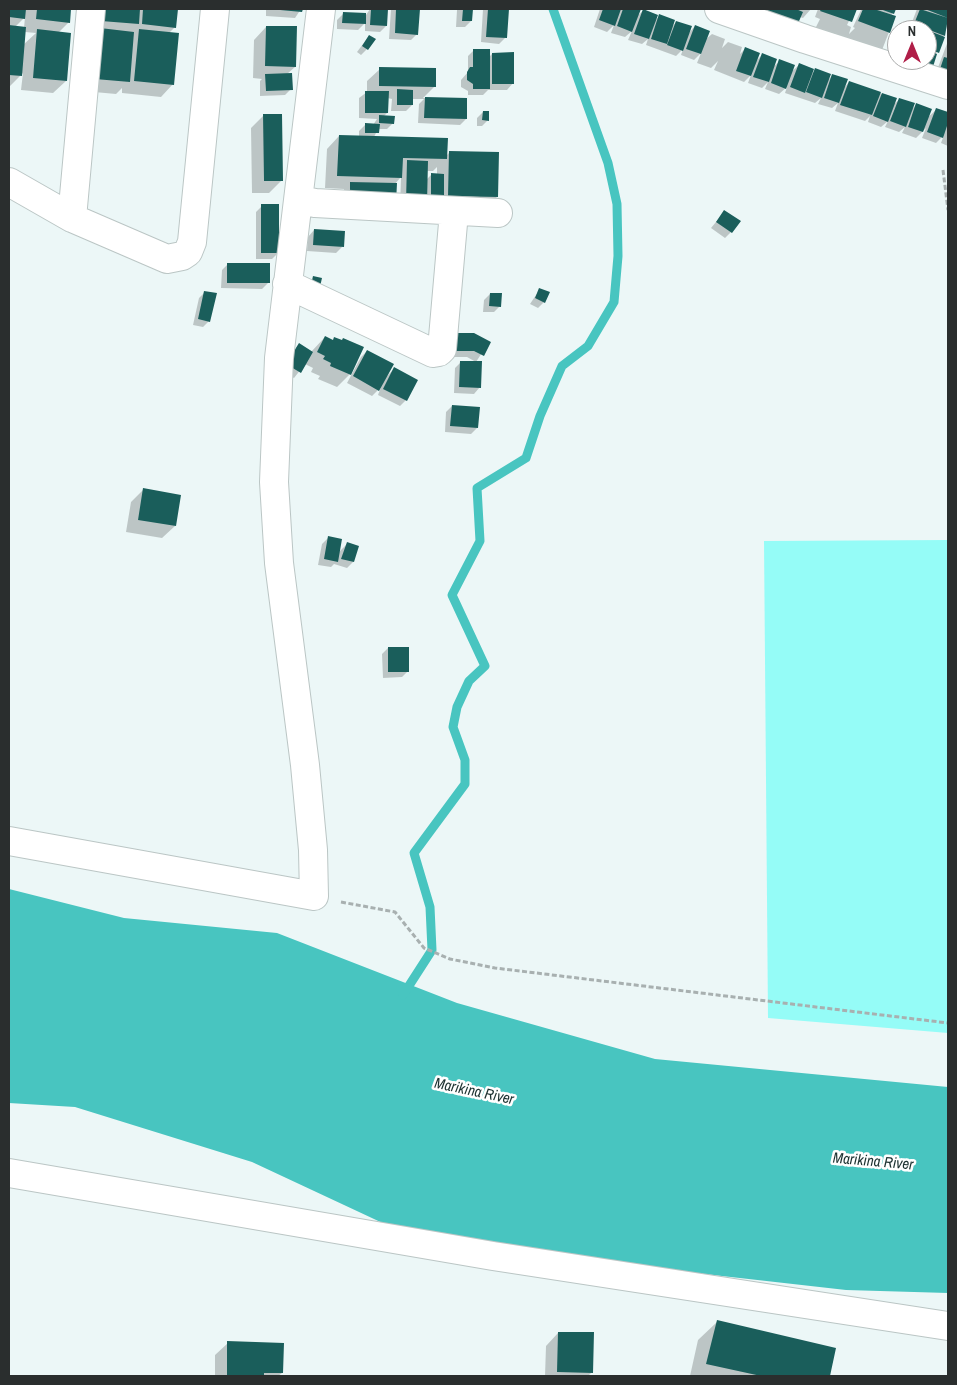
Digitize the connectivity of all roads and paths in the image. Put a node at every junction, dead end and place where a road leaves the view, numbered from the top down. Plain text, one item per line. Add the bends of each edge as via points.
1 (91, 9) edge
2 (215, 9) edge
3 (321, 9) edge
4 (720, 9) edge
5 (948, 85) edge
6 (943, 170) dead end
7 (9, 182) edge
8 (300, 200) junction
9 (948, 210) edge
10 (454, 212) junction
11 (498, 212) dead end
12 (72, 218) junction
13 (287, 284) junction
14 (9, 841) edge
15 (314, 896) junction
16 (948, 1023) edge
17 (9, 1173) edge
18 (948, 1326) edge

1 - 12 street
2 - 12 street via 192,242 188,252 167,259
3 - 8 street
4 - 5 street
6 - 9 path
7 - 12 street
8 - 10 street
8 - 13 street
10 - 11 street
10 - 13 street via 442,349 439,352 433,353
13 - 15 street via 279,358 274,482 279,564 305,765
14 - 15 street
15 - 16 path via 395,912 424,948 450,959 637,987
17 - 18 street via 493,1256

